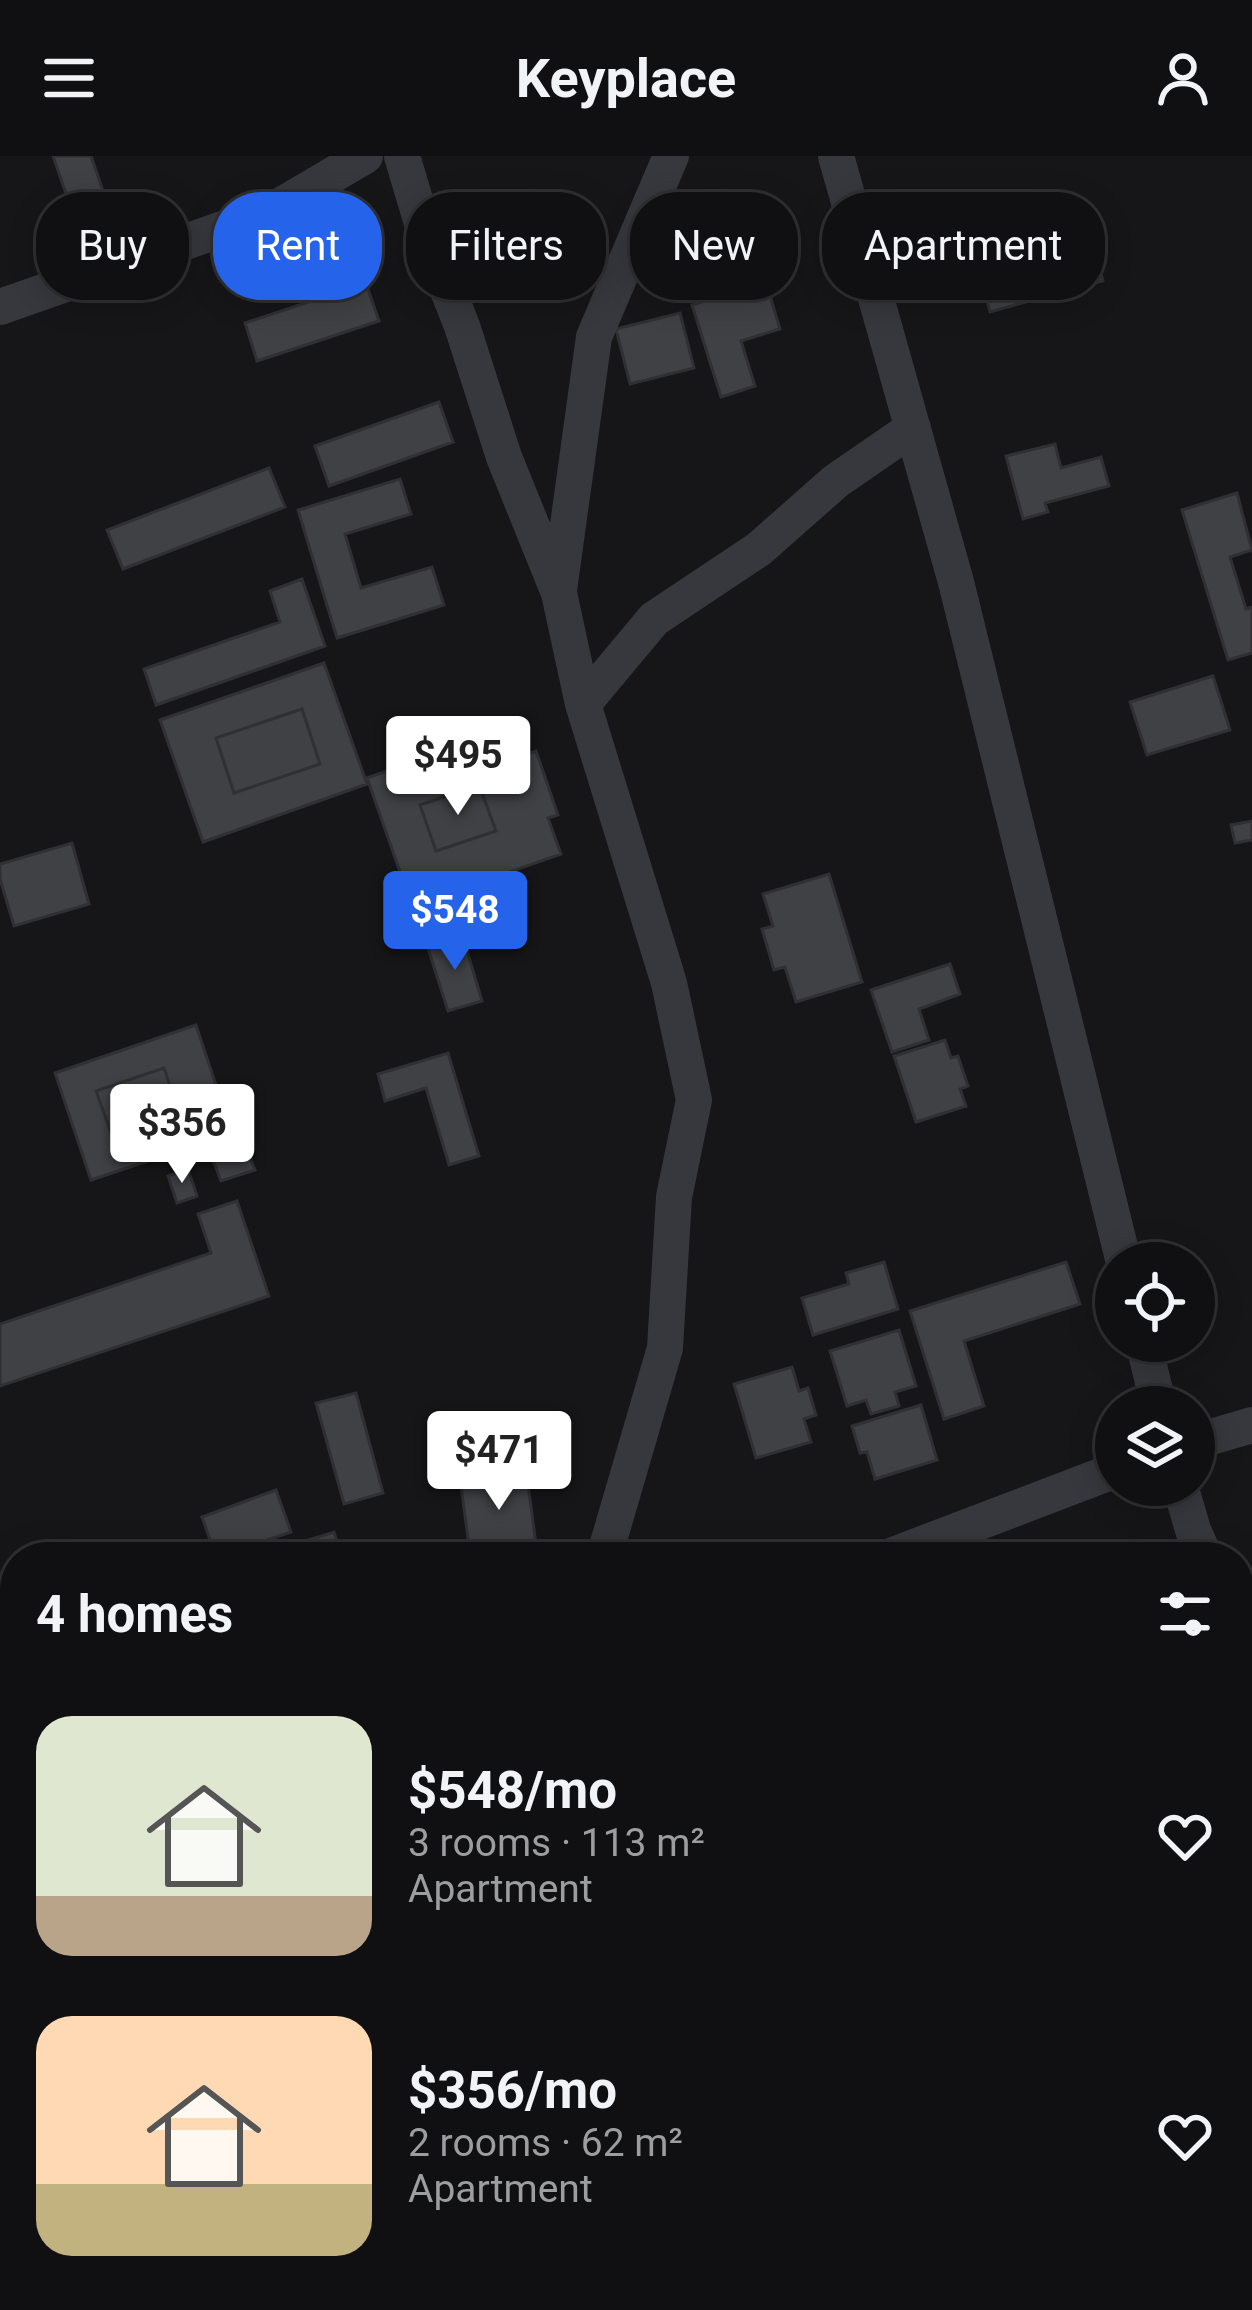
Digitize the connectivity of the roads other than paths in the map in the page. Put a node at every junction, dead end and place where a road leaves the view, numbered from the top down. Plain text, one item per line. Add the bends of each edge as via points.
1 (365, 156) edge
2 (402, 156) edge
3 (671, 156) edge
4 (836, 156) edge
5 (0, 307) edge
6 (913, 428) junction
7 (559, 593) junction
8 (583, 704) junction
9 (1119, 1242) edge
10 (1252, 1425) edge
11 (1215, 1436) edge
12 (1095, 1478) edge
13 (1186, 1506) edge
14 (608, 1542) edge
15 (927, 1542) edge
16 (1199, 1542) edge

1 - 5 street via 268,213
2 - 7 street
3 - 7 street via 594,338
4 - 6 street
6 - 8 street via 836,481 759,550 654,619
6 - 9 street
7 - 8 street
8 - 14 street via 669,983 694,1100 674,1198 665,1348
10 - 11 street
12 - 15 street
13 - 16 street

